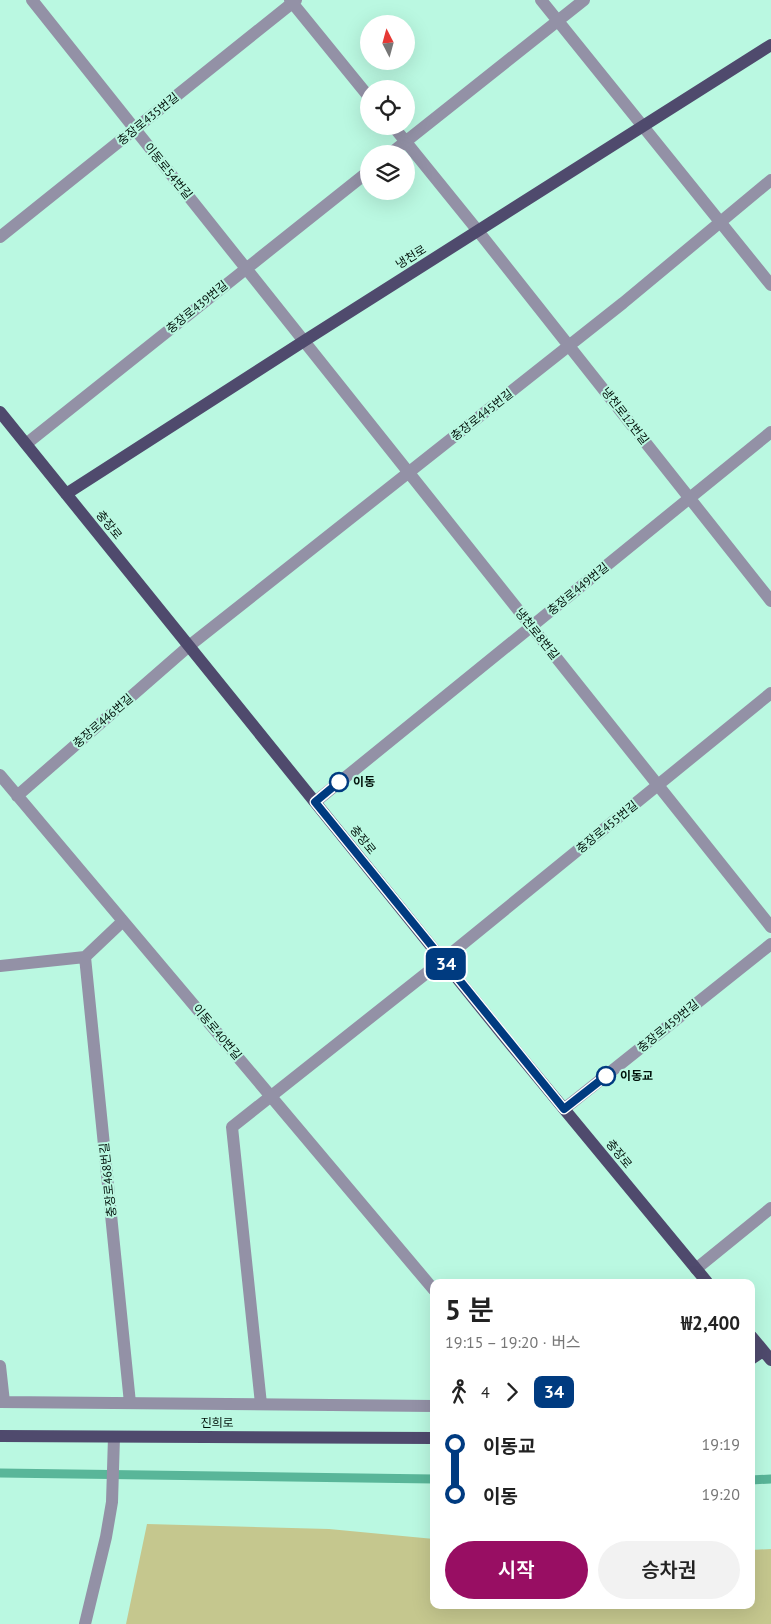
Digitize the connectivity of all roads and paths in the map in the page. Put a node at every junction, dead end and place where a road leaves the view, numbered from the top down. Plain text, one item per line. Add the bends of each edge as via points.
1 (32, 0) edge
2 (541, 0) edge
3 (584, 0) edge
4 (293, 1) edge
5 (558, 21) junction
6 (771, 45) edge
7 (360, 86) edge
8 (643, 126) junction
9 (135, 129) junction
10 (400, 135) edge
11 (405, 142) junction
12 (401, 145) edge
13 (360, 178) edge
14 (771, 180) edge
15 (720, 222) junction
16 (478, 231) junction
17 (0, 237) edge
18 (246, 268) junction
19 (771, 285) edge
20 (304, 341) junction
21 (569, 346) junction
22 (0, 412) edge
23 (771, 432) edge
24 (26, 444) junction
25 (409, 473) junction
26 (66, 494) junction
27 (690, 498) junction
28 (771, 601) edge
29 (531, 626) junction
30 (189, 646) junction
31 (771, 693) edge
32 (0, 775) edge
33 (658, 785) junction
34 (9, 791) edge
35 (315, 802) junction
36 (123, 922) junction
37 (771, 927) edge
38 (771, 944) edge
39 (85, 957) junction
40 (443, 960) junction
41 (0, 966) edge
42 (271, 1097) junction
43 (564, 1109) junction
44 (771, 1208) edge
45 (696, 1269) junction
46 (704, 1279) edge
47 (430, 1285) edge
48 (755, 1340) edge
49 (768, 1353) edge
50 (755, 1358) edge
51 (0, 1366) edge
52 (2, 1402) edge
53 (130, 1403) junction
54 (261, 1404) junction
55 (430, 1406) edge
56 (0, 1436) edge
57 (114, 1437) junction
58 (430, 1438) edge
59 (85, 1624) edge

1 - 9 street, 이동로54번길
2 - 5 street
3 - 5 street
4 - 7 street
4 - 9 street, 충장로435번길
5 - 8 street
5 - 11 street
6 - 8 main road, 냉천로
8 - 15 street
8 - 16 main road, 냉천로
9 - 17 street, 충장로435번길
9 - 18 street, 이동로54번길
10 - 11 street, 냉천로12번길
11 - 12 street
11 - 16 street, 냉천로12번길
13 - 18 street, 충장로439번길
14 - 15 street, 충장로445번길
15 - 19 street
15 - 21 street, 충장로445번길
16 - 20 main road, 냉천로
16 - 21 street, 냉천로12번길
18 - 20 street, 이동로54번길
18 - 24 street, 충장로439번길
20 - 25 street, 냉천로8번길
20 - 26 main road, 냉천로
21 - 25 street, 충장로445번길
21 - 27 street, 냉천로12번길
22 - 24 main road, 충장로
23 - 27 street, 충장로449번길
24 - 26 main road, 충장로
25 - 29 street, 냉천로8번길
25 - 30 street, 충장로445번길
26 - 30 main road, 충장로
27 - 28 street, 냉천로12번길
27 - 29 street, 충장로449번길
29 - 33 street, 냉천로8번길
29 - 35 street, 충장로449번길
30 - 34 street, 충장로446번길
30 - 35 main road, 충장로
31 - 33 street, 충장로455번길
32 - 34 street, 이동로40번길
33 - 37 street, 냉천로8번길
33 - 40 street, 충장로455번길
34 - 36 street, 이동로40번길
35 - 40 main road, 충장로
36 - 39 street
36 - 42 street, 이동로40번길
38 - 43 street, 충장로459번길
39 - 41 street
39 - 53 street, 충장로468번길
40 - 42 street, 충장로455번길
40 - 43 main road, 충장로
42 - 47 street, 이동로40번길
42 - 54 street via 232,1127
43 - 45 main road, 충장로
44 - 45 street
45 - 46 main road, 충장로
48 - 49 main road
49 - 50 main road
51 - 52 street
52 - 53 street
53 - 54 street
54 - 55 street
56 - 57 main road, 진희로
57 - 58 main road, 진희로
57 - 59 street via 112,1502

